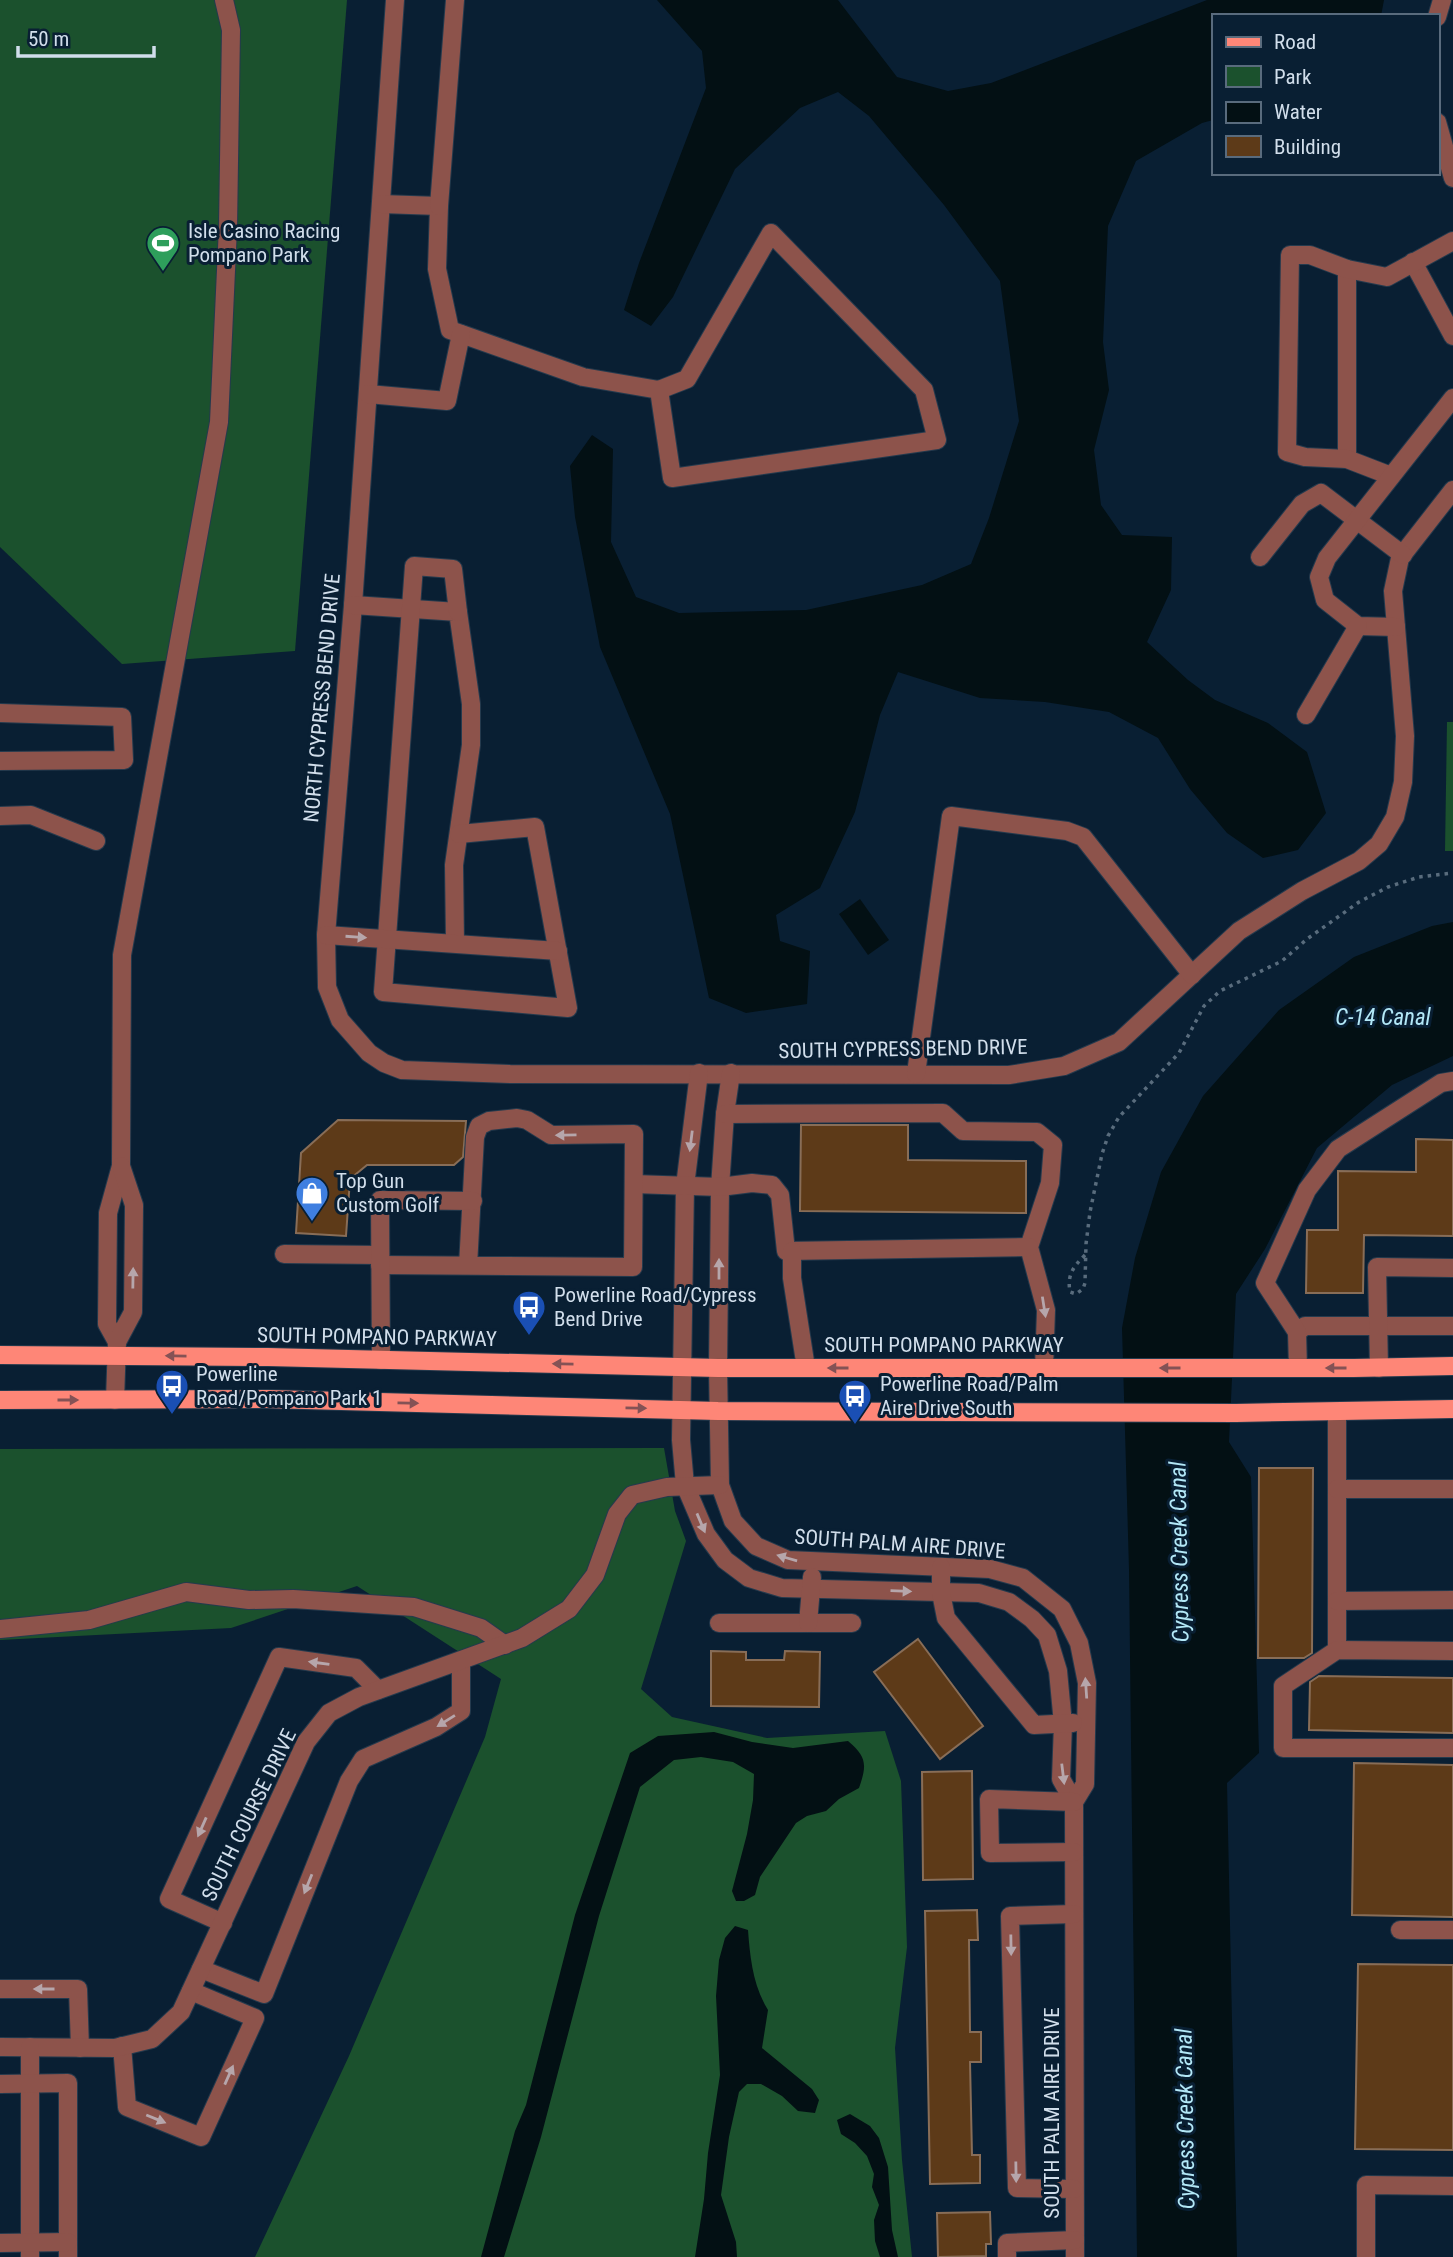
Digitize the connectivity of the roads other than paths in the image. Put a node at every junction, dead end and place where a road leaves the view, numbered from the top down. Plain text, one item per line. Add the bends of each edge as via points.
1 (224, 0) edge
2 (395, 0) edge
3 (455, 0) edge
4 (1439, 129) edge
5 (1453, 178) edge
6 (381, 204) junction
7 (439, 206) junction
8 (1453, 241) edge
9 (1413, 262) junction
10 (1347, 269) junction
11 (461, 334) junction
12 (1453, 335) edge
13 (659, 390) junction
14 (368, 394) junction
15 (1453, 398) edge
16 (1347, 459) junction
17 (1391, 476) junction
18 (1453, 490) edge
19 (1356, 520) junction
20 (1403, 555) junction
21 (1260, 557) dead end
22 (353, 605) junction
23 (411, 609) junction
24 (458, 612) junction
25 (1358, 625) junction
26 (1396, 627) junction
27 (0, 713) edge
28 (1306, 715) dead end
29 (0, 761) edge
30 (0, 816) edge
31 (459, 834) junction
32 (96, 841) dead end
33 (326, 935) junction
34 (386, 939) junction
35 (455, 943) junction
36 (558, 951) junction
37 (1192, 975) junction
38 (699, 1073) junction
39 (731, 1073) junction
40 (916, 1074) junction
41 (1453, 1081) edge
42 (725, 1114) junction
43 (121, 1166) junction
44 (634, 1184) junction
45 (685, 1186) junction
46 (719, 1187) junction
47 (473, 1201) junction
48 (1029, 1247) junction
49 (792, 1251) junction
50 (285, 1254) dead end
51 (380, 1260) junction
52 (468, 1266) junction
53 (1453, 1268) edge
54 (1378, 1326) junction
55 (1453, 1326) edge
56 (1297, 1332) junction
57 (117, 1349) junction
58 (0, 1355) edge
59 (381, 1360) junction
60 (1453, 1366) edge
61 (681, 1367) junction
62 (718, 1368) junction
63 (806, 1368) junction
64 (1044, 1368) junction
65 (1298, 1368) junction
66 (1379, 1368) junction
67 (0, 1400) edge
68 (115, 1400) junction
69 (1453, 1409) edge
70 (681, 1410) junction
71 (718, 1411) junction
72 (1336, 1412) junction
73 (685, 1485) junction
74 (720, 1485) junction
75 (1337, 1489) junction
76 (1453, 1489) edge
77 (813, 1563) junction
78 (941, 1567) junction
79 (811, 1589) junction
80 (941, 1593) junction
81 (1453, 1600) edge
82 (1337, 1601) junction
83 (719, 1623) dead end
84 (808, 1623) junction
85 (852, 1623) dead end
86 (0, 1629) edge
87 (505, 1645) junction
88 (1337, 1650) junction
89 (1453, 1651) edge
90 (461, 1661) junction
91 (378, 1690) junction
92 (1087, 1723) junction
93 (1063, 1724) junction
94 (1453, 1748) edge
95 (1074, 1802) junction
96 (1074, 1852) junction
97 (1074, 1914) junction
98 (223, 1923) junction
99 (1399, 1930) dead end
100 (1453, 1930) edge
101 (201, 1969) junction
102 (0, 1989) edge
103 (191, 1991) junction
104 (122, 2046) junction
105 (0, 2047) edge
106 (30, 2047) junction
107 (80, 2048) junction
108 (30, 2083) junction
109 (0, 2084) edge
110 (1453, 2186) edge
111 (1074, 2189) junction
112 (0, 2243) edge
113 (1075, 2249) edge
114 (30, 2250) edge
115 (68, 2250) edge
116 (1007, 2257) edge
117 (1366, 2257) edge

1 - 43 street via 231,30 219,422 122,955
2 - 6 street, NORTH CYPRESS BEND DRIVE
3 - 7 street
4 - 5 street
6 - 7 street
6 - 14 street, NORTH CYPRESS BEND DRIVE
7 - 11 street via 437,269 445,316 450,330
8 - 9 street
9 - 10 street via 1387,277
9 - 12 street
10 - 16 street
10 - 16 street via 1310,255 1290,255 1287,452
11 - 13 street via 583,377
11 - 14 street via 447,401
13 - 13 street via 687,379 771,233 924,390 937,440 672,478
14 - 22 street, NORTH CYPRESS BEND DRIVE
15 - 17 street
16 - 17 street
17 - 19 street
18 - 20 street, SOUTH CYPRESS BEND DRIVE
19 - 20 street
19 - 21 street via 1321,493 1302,504
19 - 25 street via 1327,558 1319,577 1325,600
20 - 26 street, SOUTH CYPRESS BEND DRIVE via 1393,592
22 - 23 street
22 - 33 street, NORTH CYPRESS BEND DRIVE
23 - 24 street
23 - 24 street via 414,566 453,569
23 - 34 street
24 - 31 street via 471,704 471,745
25 - 26 street
25 - 28 street
26 - 37 street, SOUTH CYPRESS BEND DRIVE via 1405,736 1403,782 1395,817 1380,844 1239,931
27 - 29 street via 122,717 124,761
30 - 32 street via 31,815
31 - 35 street via 454,865
31 - 36 street via 535,827
33 -> 34 street
33 - 38 street, NORTH CYPRESS BEND DRIVE via 327,987 340,1020 369,1053 402,1070
34 - 35 street
34 - 36 street via 383,992 568,1008
35 - 36 street
37 - 40 street, SOUTH CYPRESS BEND DRIVE via 1119,1042 1064,1066 1009,1075
37 - 40 street via 1083,837 951,816
38 - 39 street, NORTH CYPRESS BEND DRIVE
38 -> 45 street
39 - 40 street, SOUTH CYPRESS BEND DRIVE
39 - 42 street
41 - 56 street via 1441,1083 1338,1149 1307,1190 1265,1283
42 - 46 street
42 - 48 street via 943,1113 962,1131 1037,1132 1053,1145 1050,1183
43 - 57 street via 108,1213 107,1324
57 -> 43 street via 133,1312 134,1205
44 - 45 street
44 -> 47 street via 634,1134 551,1135 517,1118 479,1126
44 - 52 street via 633,1267
45 - 46 street
45 - 61 street
46 - 49 street via 772,1185 780,1195 786,1251
62 -> 46 street
47 - 51 street via 380,1200
47 - 52 street
48 - 49 street
48 -> 64 street via 1046,1310
49 - 63 street
50 - 51 street
51 - 52 street
51 - 59 street
53 - 54 street via 1377,1267
54 - 55 street
54 - 56 street via 1305,1326
54 - 66 street
56 - 65 street
57 - 58 main road, SOUTH POMPANO PARKWAY
59 -> 57 main road, SOUTH POMPANO PARKWAY
57 - 68 street
61 -> 59 main road, SOUTH POMPANO PARKWAY
60 - 66 main road, SOUTH POMPANO PARKWAY
61 - 62 main road, SOUTH POMPANO PARKWAY
61 - 70 street
62 - 63 main road, SOUTH POMPANO PARKWAY
62 - 71 street
64 -> 63 main road, SOUTH POMPANO PARKWAY
65 -> 64 main road, SOUTH POMPANO PARKWAY
66 -> 65 main road, SOUTH POMPANO PARKWAY
67 -> 68 main road
68 -> 70 main road via 267,1399
69 - 72 main road
70 - 71 main road
70 - 73 street, SOUTH PALM AIRE DRIVE
71 - 72 main road
71 - 74 street, SOUTH PALM AIRE DRIVE
72 - 75 street
73 - 74 street, SOUTH COURSE DRIVE
73 -> 79 street, SOUTH PALM AIRE DRIVE via 706,1534 725,1560 749,1578 782,1588
73 - 87 street, SOUTH COURSE DRIVE via 632,1495 617,1514 594,1575 569,1609
77 -> 74 street, SOUTH PALM AIRE DRIVE via 788,1560 757,1546 733,1521
75 - 76 street
75 - 82 street
77 - 78 street, SOUTH PALM AIRE DRIVE
77 - 79 street
78 - 80 street
92 -> 78 street, SOUTH PALM AIRE DRIVE via 1087,1683 1079,1643 1062,1609 1023,1578 990,1569
79 -> 80 street, SOUTH PALM AIRE DRIVE
79 - 84 street
80 - 93 street via 946,1618 1034,1725
80 - 93 street, SOUTH PALM AIRE DRIVE via 979,1593 1009,1602 1047,1635 1058,1671
81 - 82 street
82 - 88 street
83 - 84 street
84 - 85 street
86 - 87 street via 89,1620 186,1592 249,1600 414,1607 481,1628
87 - 90 street, SOUTH COURSE DRIVE
88 - 89 street
88 - 94 street via 1283,1686 1283,1748
90 - 91 street, SOUTH COURSE DRIVE
90 -> 101 street via 461,1711 363,1759 349,1781 264,1994
91 - 98 street, SOUTH COURSE DRIVE via 330,1713 306,1742
91 -> 98 street via 356,1668 279,1657 169,1899
92 - 93 street
92 - 95 street, SOUTH PALM AIRE DRIVE via 1086,1784
93 -> 95 street, SOUTH PALM AIRE DRIVE via 1061,1779
95 - 96 street, SOUTH PALM AIRE DRIVE
95 - 96 street via 989,1799 990,1853
96 - 97 street, SOUTH PALM AIRE DRIVE
97 - 111 street, SOUTH PALM AIRE DRIVE
97 -> 111 street via 1010,1916 1017,2188
98 - 101 street, SOUTH COURSE DRIVE
99 - 100 street
101 - 103 street, SOUTH COURSE DRIVE
107 -> 102 street via 78,1989
103 - 104 street, SOUTH COURSE DRIVE via 181,2012 152,2039
104 -> 103 street via 127,2107 201,2137 255,2018
104 - 107 street, SOUTH COURSE DRIVE
105 - 106 street, SOUTH COURSE DRIVE
106 - 107 street, SOUTH COURSE DRIVE
106 - 108 street
108 - 109 street
108 - 114 street
108 - 115 street via 68,2083
110 - 117 street via 1366,2185
111 - 113 street, SOUTH PALM AIRE DRIVE
112 - 114 street
113 - 116 street via 1007,2243
114 - 115 street

